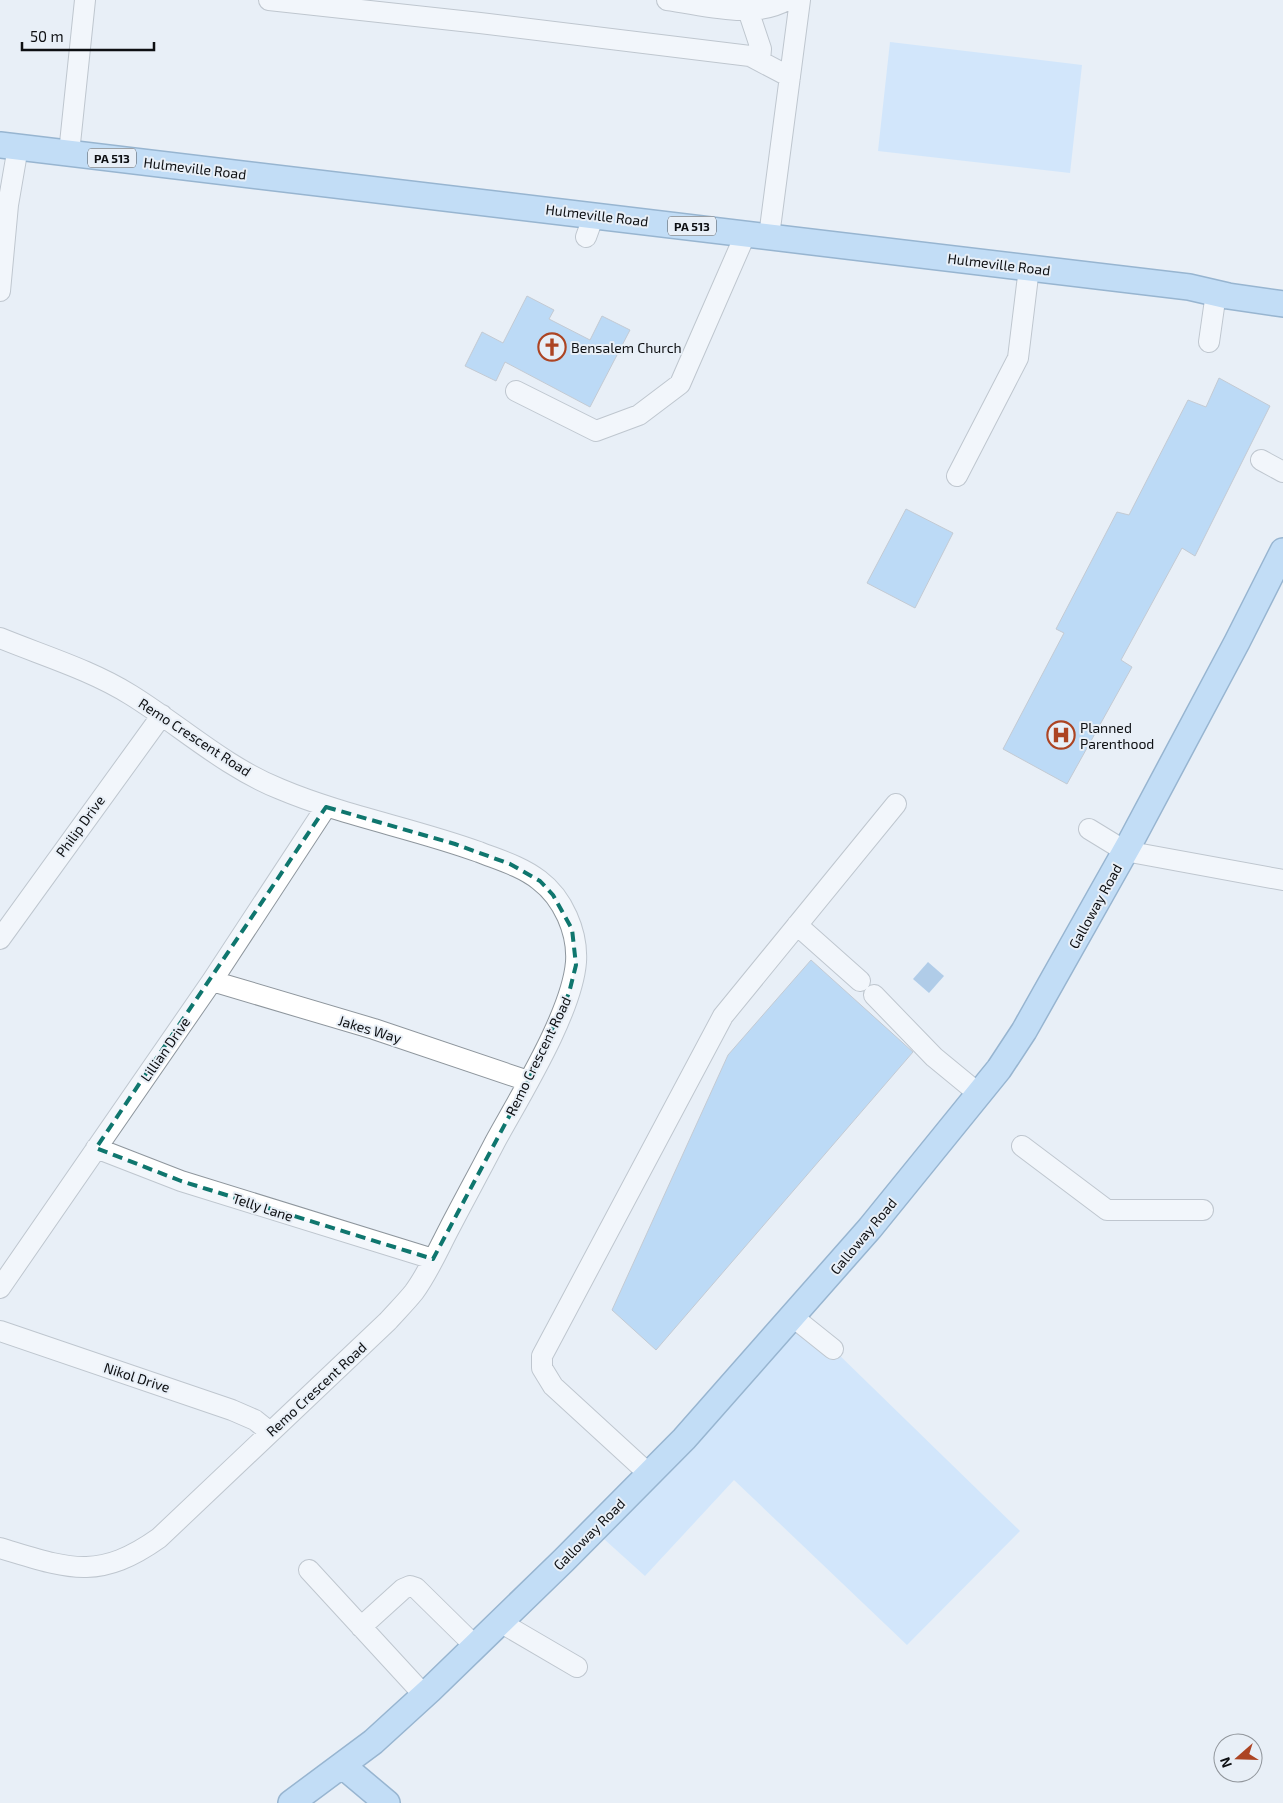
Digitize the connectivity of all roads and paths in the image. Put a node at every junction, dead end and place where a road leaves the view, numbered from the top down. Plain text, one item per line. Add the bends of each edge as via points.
1 (85, 0) edge
2 (268, 0) edge
3 (668, 0) edge
4 (788, 0) edge
5 (800, 0) edge
6 (748, 10) junction
7 (760, 61) junction
8 (790, 77) junction
9 (9, 146) edge
10 (70, 153) junction
11 (758, 234) junction
12 (1029, 268) junction
13 (0, 283) edge
14 (1216, 293) junction
15 (1283, 304) edge
16 (1209, 342) dead end
17 (516, 391) dead end
18 (1262, 460) dead end
19 (1283, 472) edge
20 (957, 476) dead end
21 (1283, 551) edge
22 (0, 638) edge
23 (162, 715) junction
24 (896, 804) dead end
25 (326, 806) junction
26 (1089, 829) dead end
27 (1125, 850) junction
28 (1283, 880) edge
29 (797, 925) junction
30 (0, 939) edge
31 (860, 980) dead end
32 (212, 981) junction
33 (874, 995) dead end
34 (528, 1081) junction
35 (979, 1094) junction
36 (1022, 1146) dead end
37 (96, 1148) junction
38 (1203, 1210) dead end
39 (433, 1259) junction
40 (0, 1288) edge
41 (792, 1317) junction
42 (0, 1331) edge
43 (833, 1349) dead end
44 (270, 1432) junction
45 (649, 1474) junction
46 (0, 1548) edge
47 (309, 1570) dead end
48 (500, 1622) junction
49 (361, 1627) junction
50 (475, 1646) junction
51 (576, 1667) dead end
52 (424, 1695) junction
53 (343, 1766) junction
54 (291, 1803) edge
55 (387, 1803) edge

1 - 10 street
2 - 7 street via 632,41 750,56
3 - 6 street
4 - 6 street
5 - 8 street
6 - 7 street via 761,49
7 - 8 street
8 - 11 street
9 - 10 main road, Hulmeville Road / PA 513
9 - 13 street via 8,205
10 - 11 main road, Hulmeville Road / PA 513 via 590,226
11 - 12 main road, Hulmeville Road / PA 513
11 - 17 street via 680,384 639,415 596,431
12 - 14 main road, Hulmeville Road / PA 513
12 - 20 street via 1018,358
14 - 15 main road, Hulmeville Road / PA 513
14 - 16 street
18 - 19 street
21 - 27 main road, Galloway Road
22 - 23 street, Remo Crescent Road via 91,675
23 - 25 street, Remo Crescent Road via 242,770
23 - 30 street, Philip Drive
24 - 29 street
25 - 32 street, Lillian Drive
25 - 34 street, Remo Crescent Road via 455,844 510,864 540,881 553,894 572,929 576,964 556,1026
26 - 27 street
27 - 28 street
27 - 35 main road, Galloway Road via 1024,1031
29 - 31 street
29 - 45 street via 723,1016 542,1356 542,1368 552,1386
32 - 34 street, Jakes Way
32 - 37 street, Lillian Drive
33 - 35 street via 934,1057
34 - 39 street, Remo Crescent Road
35 - 41 main road, Galloway Road via 882,1214
36 - 38 street via 1107,1210
37 - 39 street, Telly Lane via 181,1181
37 - 40 street, Lillian Drive
39 - 44 street, Remo Crescent Road via 414,1291 388,1321
41 - 43 street
41 - 45 main road, Galloway Road
42 - 44 street, Nikol Drive via 232,1410 255,1420
44 - 46 street, Remo Crescent Road via 159,1538 118,1562 78,1568
45 - 48 main road, Galloway Road
47 - 49 street
48 - 50 main road, Galloway Road
48 - 51 street
49 - 50 street via 410,1586 416,1588
49 - 52 street
50 - 52 main road, Galloway Road
52 - 53 main road, Galloway Road
53 - 54 main road, Galloway Road
53 - 55 main road

